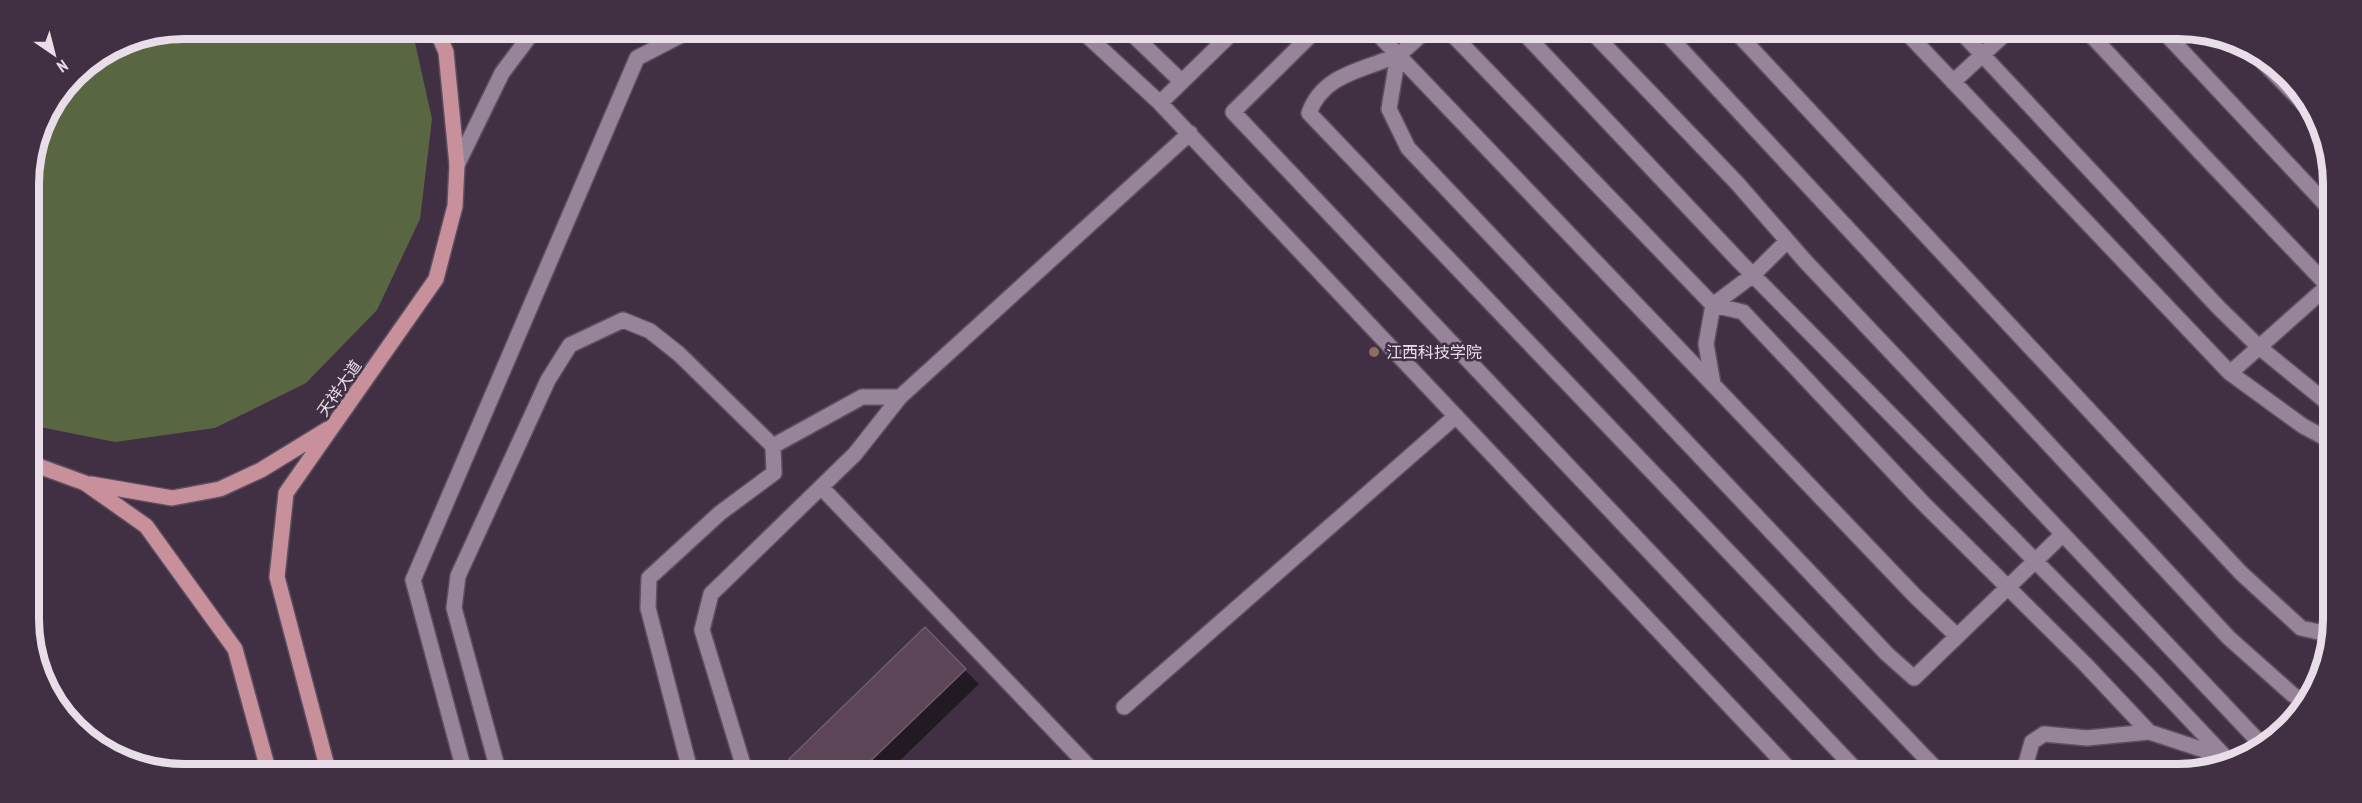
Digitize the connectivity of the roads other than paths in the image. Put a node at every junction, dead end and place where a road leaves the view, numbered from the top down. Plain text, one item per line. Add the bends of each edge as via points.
1 (440, 39) edge
2 (527, 39) edge
3 (674, 39) edge
4 (1091, 39) edge
5 (1138, 39) edge
6 (1226, 39) edge
7 (1308, 39) edge
8 (1383, 39) edge
9 (1416, 39) edge
10 (1457, 39) edge
11 (1530, 39) edge
12 (1599, 39) edge
13 (1672, 39) edge
14 (1743, 39) edge
15 (1914, 39) edge
16 (1967, 39) edge
17 (1999, 39) edge
18 (2095, 39) edge
19 (2171, 39) edge
20 (1398, 54) junction
21 (1982, 55) junction
22 (1182, 82) junction
23 (1953, 82) junction
24 (1160, 102) junction
25 (1190, 133) junction
26 (457, 165) junction
27 (2323, 202) edge
28 (1787, 241) junction
29 (1753, 275) junction
30 (2323, 280) edge
31 (2323, 291) edge
32 (1713, 304) junction
33 (2259, 347) junction
34 (2230, 373) junction
35 (1713, 384) junction
36 (900, 397) junction
37 (2323, 399) edge
38 (1456, 416) junction
39 (335, 425) junction
40 (2323, 437) edge
41 (773, 446) junction
42 (39, 466) edge
43 (85, 483) junction
44 (821, 487) junction
45 (2062, 534) junction
46 (2035, 561) junction
47 (2007, 587) junction
48 (2322, 633) edge
49 (1957, 636) junction
50 (2300, 698) edge
51 (1124, 707) dead end
52 (2149, 732) junction
53 (2258, 741) edge
54 (2224, 756) edge
55 (2222, 757) edge
56 (267, 764) edge
57 (326, 764) edge
58 (462, 764) edge
59 (496, 764) edge
60 (688, 764) edge
61 (743, 764) edge
62 (1086, 764) edge
63 (1785, 764) edge
64 (1850, 764) edge
65 (1931, 764) edge
66 (2026, 764) edge

1 - 26 main road, 天祥大道 via 446,52
2 - 26 street via 502,73
3 - 58 street via 637,58 413,580
4 - 24 street
5 - 22 street
6 - 22 street
7 - 64 street via 1233,112
8 - 20 street
9 - 20 street
10 - 32 street
11 - 29 street
12 - 28 street
13 - 50 street via 2229,638
14 - 48 street via 2241,573 2301,628
15 - 23 street
16 - 21 street
17 - 21 street
18 - 30 street
19 - 27 street
20 - 35 street
20 - 49 street via 1389,109 1408,148 1879,645 1914,678
20 - 65 street via 1335,79 1314,100 1309,113
21 - 23 street
21 - 33 street
22 - 24 street
23 - 34 street
24 - 25 street
25 - 36 street
25 - 38 street
26 - 39 main road, 天祥大道 via 455,207 436,279
28 - 29 street
28 - 45 street
29 - 32 street
29 - 46 street
31 - 33 street
32 - 35 street via 1706,344
32 - 47 street via 1743,312
33 - 34 street
33 - 37 street
34 - 40 street
35 - 49 street
36 - 41 street via 862,397
36 - 44 street via 855,454
38 - 51 street
38 - 63 street
39 - 43 main road via 261,470 220,489 172,498
39 - 57 main road, 天祥大道 via 286,494 278,577
41 - 59 street via 679,354 650,331 623,320 570,345 548,380 458,576 454,608
41 - 60 street via 774,472 720,513 649,578 648,608
42 - 43 main road
43 - 56 main road via 146,526 235,649
44 - 61 street via 711,594 702,630
44 - 62 street
45 - 46 street
45 - 53 street
46 - 47 street
46 - 54 street
47 - 49 street
47 - 52 street
52 - 55 street
52 - 66 street via 2086,738 2044,734 2032,742

